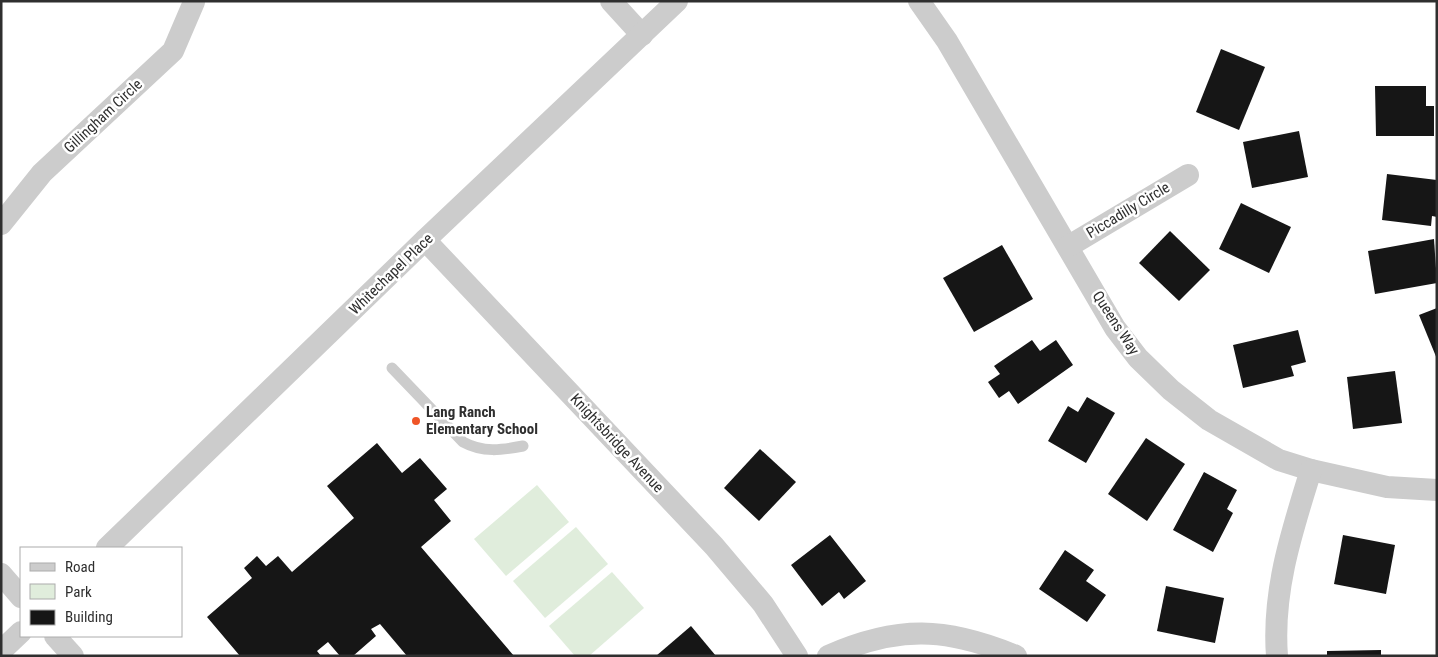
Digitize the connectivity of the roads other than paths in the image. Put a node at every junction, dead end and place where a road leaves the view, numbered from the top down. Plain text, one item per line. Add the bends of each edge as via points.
1 (611, 1) edge
2 (677, 1) edge
3 (919, 1) edge
4 (194, 2) edge
5 (642, 35) junction
6 (1188, 175) dead end
7 (1, 224) edge
8 (425, 240) junction
9 (1069, 246) junction
10 (392, 368) dead end
11 (523, 446) dead end
12 (1311, 470) junction
13 (1437, 490) edge
14 (108, 547) edge
15 (1, 574) edge
16 (20, 596) edge
17 (20, 633) edge
18 (56, 637) edge
19 (1, 650) edge
20 (72, 656) edge
21 (797, 656) edge
22 (828, 656) edge
23 (1016, 656) edge
24 (1277, 656) edge

1 - 5 street
2 - 5 street, Whitechapel Place
3 - 9 street, Queens Way
4 - 7 street, Gillingham Circle via 173,51 42,173
5 - 8 street, Whitechapel Place
6 - 9 street, Piccadilly Circle
8 - 14 street, Whitechapel Place
8 - 21 street, Knightsbridge Avenue via 714,546 763,604
9 - 12 street, Queens Way via 1115,328 1138,358 1171,390 1209,420 1279,460
10 - 11 lane via 463,442 477,449 504,450
12 - 13 street, Queens Way via 1387,487
12 - 24 street via 1284,554 1275,630
15 - 16 street
17 - 19 street
18 - 20 street
22 - 23 street via 894,634 937,633 980,641

